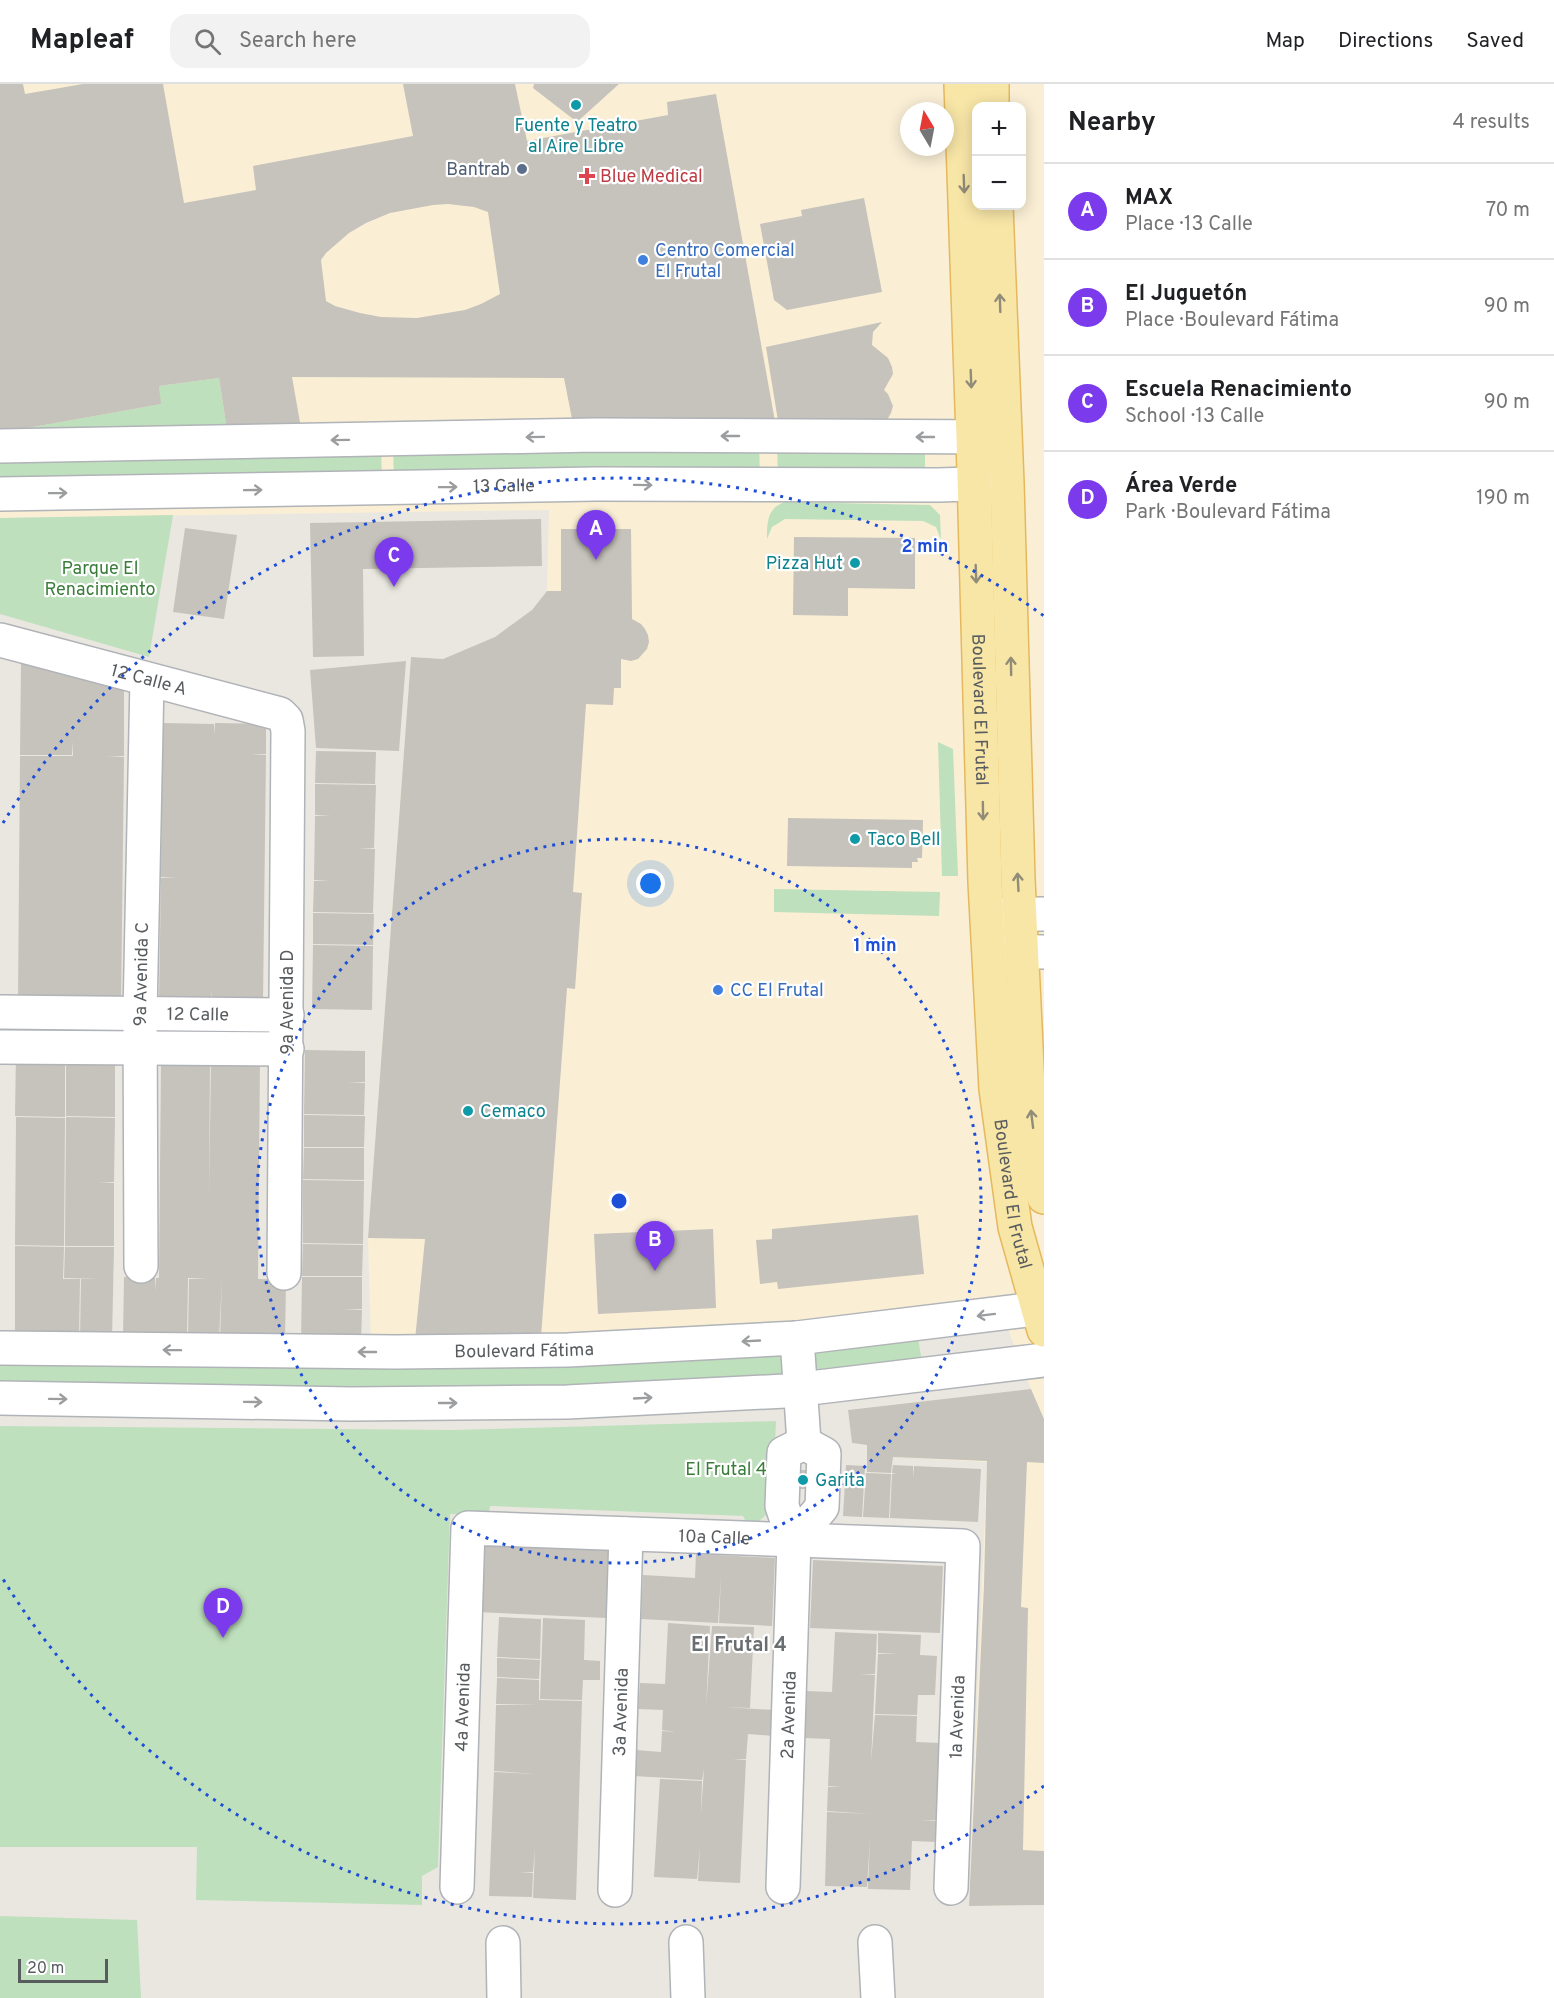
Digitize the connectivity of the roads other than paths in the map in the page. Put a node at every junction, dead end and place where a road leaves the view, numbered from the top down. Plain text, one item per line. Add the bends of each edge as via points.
1 (961, 84) edge
2 (992, 84) edge
3 (992, 102) edge
4 (969, 136) edge
5 (996, 210) edge
6 (765, 436) junction
7 (1005, 436) junction
8 (973, 437) junction
9 (381, 439) junction
10 (0, 446) edge
11 (1007, 483) junction
12 (765, 485) junction
13 (974, 485) junction
14 (382, 488) junction
15 (0, 494) edge
16 (0, 640) edge
17 (147, 680) junction
18 (996, 704) junction
19 (288, 731) joint
20 (1032, 914) edge
21 (986, 915) junction
22 (988, 951) junction
23 (1033, 951) edge
24 (0, 1012) edge
25 (140, 1030) junction
26 (287, 1032) junction
27 (0, 1047) edge
28 (1044, 1197) edge
29 (141, 1266) dead end
30 (284, 1274) dead end
31 (1042, 1315) edge
32 (916, 1324) junction
33 (797, 1338) junction
34 (0, 1348) edge
35 (568, 1350) junction
36 (404, 1352) junction
37 (1044, 1360) edge
38 (924, 1376) junction
39 (800, 1389) junction
40 (0, 1398) edge
41 (567, 1402) junction
42 (404, 1404) junction
43 (468, 1528) joint
44 (626, 1534) junction
45 (794, 1540) junction
46 (963, 1546) joint
47 (457, 1887) dead end
48 (783, 1887) dead end
49 (951, 1888) dead end
50 (615, 1890) dead end
51 (686, 1941) dead end
52 (875, 1942) dead end
53 (503, 1943) dead end
54 (504, 1998) edge
55 (688, 1998) edge
56 (878, 1998) edge

1 - 4 main road, Boulevard El Frutal
2 - 3 main road
4 -> 8 main road, Boulevard El Frutal
7 -> 5 main road, Boulevard El Frutal
8 -> 6 street
6 -> 9 street
6 - 12 street
7 - 8 street
7 - 11 main road, Boulevard El Frutal
8 - 13 main road, Boulevard El Frutal
9 -> 10 street
9 - 14 street
11 - 13 street, 13 Calle
18 -> 11 main road, Boulevard El Frutal
12 - 13 street, 13 Calle
14 -> 12 street, 13 Calle
13 -> 18 main road, Boulevard El Frutal
15 -> 14 street, 13 Calle
16 - 17 street, 12 Calle A
17 - 19 street, 12 Calle A via 280,714
17 - 25 street, 9a Avenida C
20 -> 18 main road, Boulevard El Frutal
18 -> 21 main road, Boulevard El Frutal
19 - 26 street, 9a Avenida D
20 - 21 street
20 - 23 main road, Boulevard El Frutal
21 - 22 main road, Boulevard El Frutal
22 - 23 street
22 - 31 main road, Boulevard El Frutal via 996,1089 1015,1227
28 -> 23 main road, Boulevard El Frutal via 1028,1088
24 - 25 street, 12 Calle
25 - 26 street, 12 Calle
25 - 27 street, 12 Calle
25 - 29 street, 9a Avenida C
26 - 30 street, 9a Avenida D
31 -> 32 street, Boulevard Fátima
32 - 33 street, Boulevard Fátima
32 - 38 street
33 -> 35 street, Boulevard Fátima
33 - 39 street
36 -> 34 street, Boulevard Fátima
35 - 36 street, Boulevard Fátima
35 - 41 street
36 - 42 street
37 - 38 street
38 - 39 street
41 -> 39 street
39 - 45 street via 804,1443 784,1453 782,1506
40 -> 42 street
42 -> 41 street
43 - 44 street, 10a Calle
43 - 47 street, 4a Avenida
44 - 45 street, 10a Calle
44 - 50 street, 3a Avenida
45 - 46 street, 10a Calle
45 - 48 street, 2a Avenida
46 - 49 street, 1a Avenida
51 - 55 street
52 - 56 street
53 - 54 street

